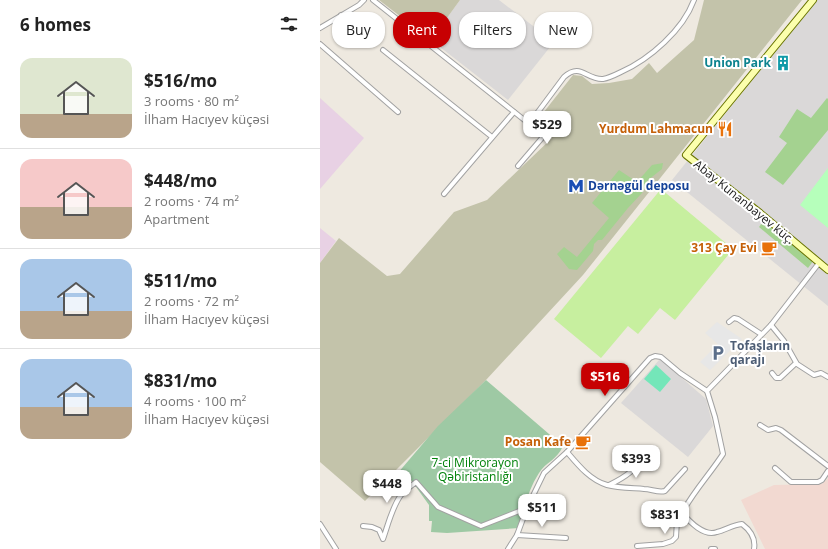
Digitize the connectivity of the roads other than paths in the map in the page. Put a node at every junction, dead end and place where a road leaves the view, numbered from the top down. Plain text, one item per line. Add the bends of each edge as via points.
1 (364, 0) edge
2 (373, 0) edge
3 (694, 0) edge
4 (813, 0) edge
5 (346, 12) edge
6 (332, 21) edge
7 (320, 28) edge
8 (320, 44) edge
9 (383, 50) dead end
10 (398, 112) dead end
11 (514, 112) junction
12 (529, 124) junction
13 (492, 137) junction
14 (518, 166) dead end
15 (444, 194) dead end
16 (819, 263) junction
17 (828, 270) edge
18 (729, 322) dead end
19 (770, 325) junction
20 (761, 334) junction
21 (796, 363) junction
22 (772, 374) dead end
23 (828, 377) edge
24 (707, 391) junction
25 (760, 425) dead end
26 (567, 452) junction
27 (649, 453) dead end
28 (828, 466) edge
29 (775, 468) dead end
30 (685, 469) dead end
31 (828, 471) edge
32 (608, 486) junction
33 (527, 508) junction
34 (682, 513) junction
35 (320, 524) edge
36 (363, 526) dead end
37 (517, 535) junction
38 (566, 538) dead end
39 (637, 546) dead end
40 (336, 549) edge
41 (508, 549) edge
42 (711, 549) edge
43 (715, 549) edge
44 (754, 549) edge

1 - 5 street
2 - 11 street
3 - 12 street via 683,20 658,49 633,67 604,79 584,72 570,72
4 - 16 street, Abay Kunanbayev küç. via 686,155
6 - 7 street
8 - 10 street
9 - 13 street
11 - 12 street
11 - 13 street
12 - 14 street via 542,134 542,138
13 - 15 street
16 - 17 street, Abay Kunanbayev küç.
16 - 19 street
18 - 20 street via 734,318 738,319
19 - 20 street
19 - 21 street via 784,341
20 - 24 street
21 - 22 street via 780,378
21 - 23 street via 814,375 821,373
24 - 26 street via 661,357 650,358
24 - 34 street via 723,454
25 - 28 street via 768,430 781,430
26 - 32 street via 584,471
26 - 33 street via 544,473
27 - 32 street via 633,472
29 - 31 street via 791,482 818,482
30 - 32 street via 665,491 661,492
33 - 36 street via 480,526 438,507 416,482 402,494 395,505 383,539 379,530
33 - 37 street
34 - 39 street via 677,521 676,537 672,541
34 - 44 street via 703,532 716,533 735,524 742,524 752,534
35 - 40 street
37 - 38 street
37 - 41 street
42 - 43 street

